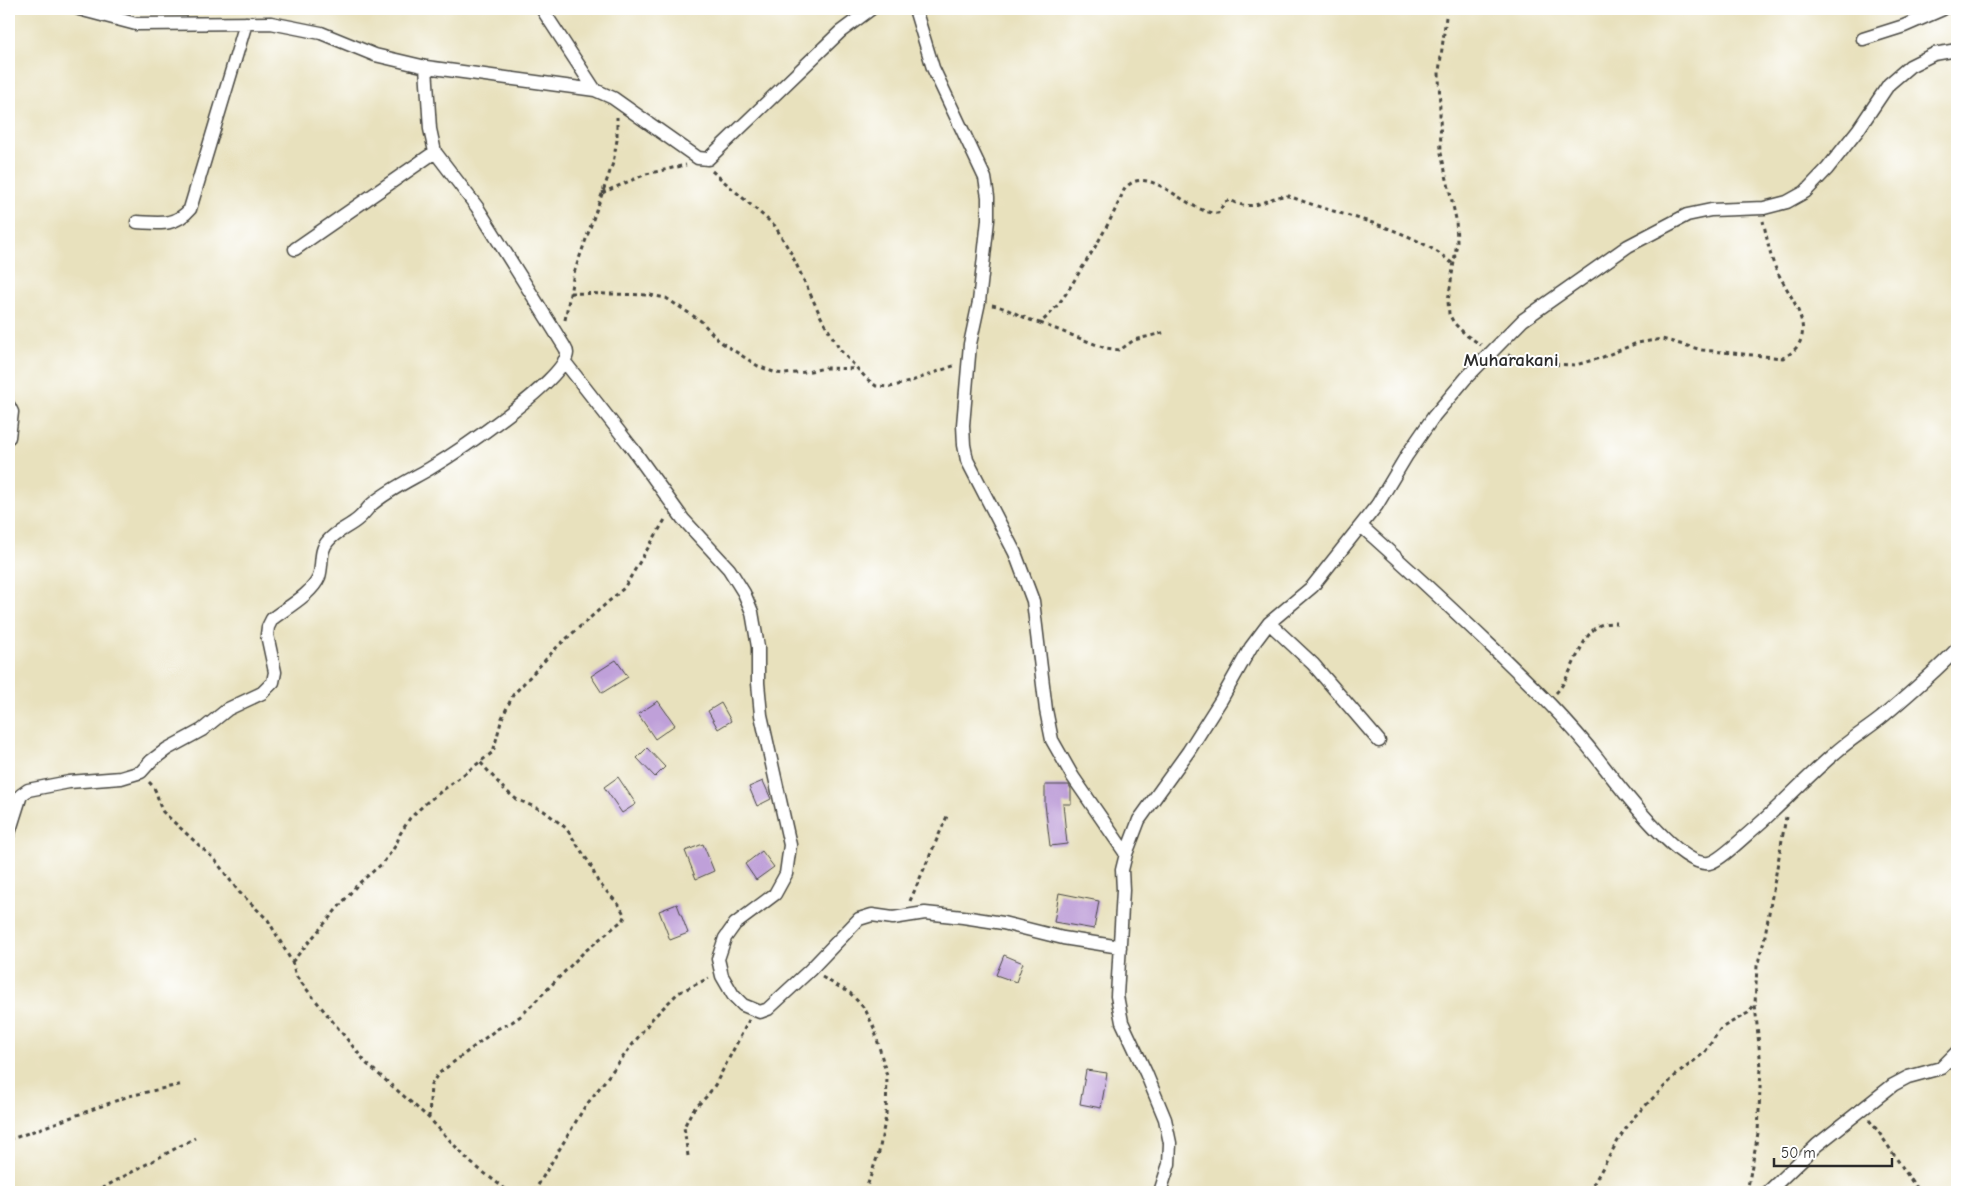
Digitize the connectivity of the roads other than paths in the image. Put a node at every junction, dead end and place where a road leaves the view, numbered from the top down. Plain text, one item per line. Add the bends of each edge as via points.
1 (79, 9) edge
2 (542, 9) edge
3 (871, 9) edge
4 (915, 9) edge
5 (1943, 9) edge
6 (246, 23) junction
7 (1864, 39) dead end
8 (1957, 50) edge
9 (426, 67) junction
10 (595, 90) junction
11 (435, 152) junction
12 (137, 222) dead end
13 (294, 249) dead end
14 (564, 361) junction
15 (9, 406) edge
16 (9, 437) edge
17 (1361, 526) junction
18 (1269, 623) junction
19 (1957, 649) edge
20 (1379, 741) dead end
21 (9, 833) edge
22 (1126, 854) junction
23 (1120, 946) junction
24 (1957, 1052) edge
25 (1160, 1192) edge
26 (1768, 1192) edge

1 - 6 street via 136,24
2 - 10 street
3 - 10 street via 840,32 705,161
4 - 22 street via 933,68 985,178 988,197 988,220 963,425 967,460 1015,553 1033,600 1052,740 1073,777
5 - 7 street
6 - 9 street via 271,23 321,33 375,55
6 - 12 street via 190,209 178,220
8 - 17 street via 1934,54 1910,66 1889,84 1858,130 1805,192 1787,202 1760,208 1711,210 1687,215 1628,246 1523,320 1434,416
9 - 10 street
9 - 11 street via 430,129
11 - 13 street
11 - 14 street via 477,207 564,346 567,353
14 - 21 street via 536,392 476,440 389,492 358,520 331,537 322,550 320,575 314,586 272,619 268,627 275,672 274,682 262,693 228,709 202,730 167,749 140,772 121,778 69,782 28,790 21,795
14 - 23 street via 701,540 730,569 752,612 758,647 760,715 790,845 786,874 774,894 735,924 725,938 718,959 722,976 733,995 754,1011 768,1009 859,919 872,914 903,918 926,913 963,917
15 - 16 street via 12,412
17 - 18 street via 1312,587
17 - 19 street via 1422,580 1546,701 1637,808 1679,851 1695,862 1709,863 1732,848 1835,752 1908,695
18 - 20 street via 1313,664
18 - 22 street via 1251,647 1193,745 1139,820
22 - 23 street via 1122,870 1124,890
23 - 25 street via 1117,996 1122,1022 1165,1119 1170,1143 1169,1164
24 - 26 street via 1941,1068 1908,1077 1893,1085 1817,1145

